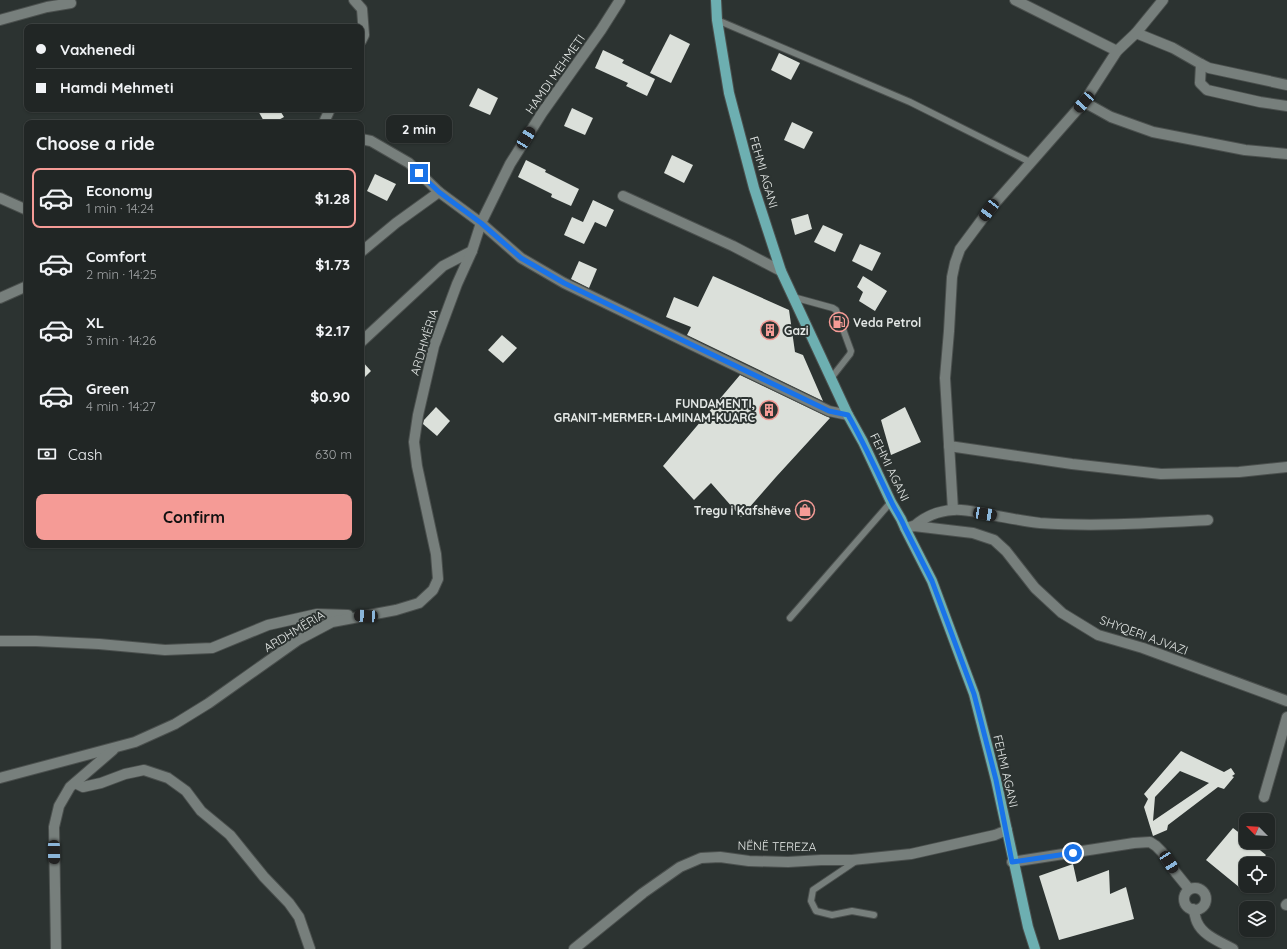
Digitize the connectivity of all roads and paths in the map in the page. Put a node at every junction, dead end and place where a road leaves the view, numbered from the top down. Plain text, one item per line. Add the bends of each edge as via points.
1 (354, 0) edge
2 (620, 0) edge
3 (716, 0) edge
4 (1015, 0) edge
5 (1163, 0) edge
6 (72, 3) dead end
7 (0, 20) edge
8 (717, 20) junction
9 (363, 24) edge
10 (1136, 33) junction
11 (1117, 51) junction
12 (1201, 64) junction
13 (1287, 85) edge
14 (1084, 102) junction
15 (1287, 106) edge
16 (364, 140) edge
17 (1287, 154) edge
18 (1030, 162) junction
19 (439, 192) junction
20 (623, 196) dead end
21 (0, 198) edge
22 (24, 209) edge
23 (481, 223) junction
24 (364, 250) edge
25 (472, 251) junction
26 (781, 271) junction
27 (24, 287) edge
28 (793, 297) junction
29 (0, 298) edge
30 (364, 339) edge
31 (832, 377) junction
32 (848, 415) junction
33 (949, 446) junction
34 (1287, 467) edge
35 (891, 502) junction
36 (954, 510) junction
37 (1208, 520) dead end
38 (909, 527) junction
39 (366, 616) junction
40 (790, 618) dead end
41 (0, 641) edge
42 (1287, 701) edge
43 (1287, 716) edge
44 (116, 748) junction
45 (0, 778) edge
46 (75, 783) junction
47 (1264, 797) dead end
48 (1007, 830) junction
49 (859, 860) junction
50 (1012, 862) junction
51 (1189, 890) junction
52 (1193, 909) junction
53 (874, 915) dead end
54 (56, 949) edge
55 (310, 949) edge
56 (574, 949) edge
57 (1034, 949) edge
58 (1233, 949) edge

1 - 9 street via 362,9
2 - 23 street, HAMDI MEHMETI via 514,157
3 - 8 main road, FEHMI AGANI
4 - 11 street
5 - 10 street
6 - 7 street
8 - 18 lane via 910,102
8 - 26 main road, FEHMI AGANI via 729,93 754,188
10 - 11 street
10 - 12 street via 1173,48
11 - 14 street
12 - 13 street
12 - 15 street via 1200,83 1207,90
14 - 17 street via 1111,117 1153,132 1245,150
14 - 18 street
16 - 19 street via 372,141 409,164
18 - 33 street via 969,235 955,263 945,378
19 - 23 street
19 - 24 street
20 - 26 street via 733,246
21 - 22 street
23 - 25 street, ARDHMËRIA
23 - 32 street via 521,258 564,283 829,411
25 - 30 street via 443,266
25 - 39 street, ARDHMËRIA via 434,346 414,442 416,466 436,554 438,579 433,590 419,603
26 - 28 main road, FEHMI AGANI
27 - 29 street
28 - 31 main road, FEHMI AGANI
28 - 31 lane via 836,310 851,351
31 - 32 main road, FEHMI AGANI
32 - 35 main road, FEHMI AGANI
33 - 34 street via 1161,474 1239,472
33 - 36 street
35 - 38 main road, FEHMI AGANI
35 - 40 lane
36 - 37 street via 1069,524
36 - 38 street via 933,513
38 - 42 street, SHYQERI AJVAZI via 973,533 994,540 1035,588 1062,613 1098,635 1143,648
38 - 48 main road, FEHMI AGANI via 974,694
39 - 41 street via 317,614 268,626 212,648 165,650
39 - 44 street, ARDHMËRIA via 332,622 298,640 209,703 174,724
43 - 47 street
44 - 45 street, ARDHMËRIA
44 - 46 street
46 - 54 street via 59,806 54,827
46 - 55 street via 83,787 144,770 168,778 186,791 201,811 230,835 264,877 290,903 299,917
48 - 49 street, NËNË TEREZA via 911,854
48 - 50 main road, FEHMI AGANI
49 - 53 lane via 812,890 811,901 816,911 832,915 852,911
49 - 56 street, NËNË TEREZA via 788,862 701,858 680,868 649,889
50 - 51 street via 1150,842 1162,852
50 - 57 main road, FEHMI AGANI
51 - 52 street via 1184,900 1188,907
51 - 52 street via 1198,888 1203,891 1206,898 1203,906
52 - 58 street via 1201,929

